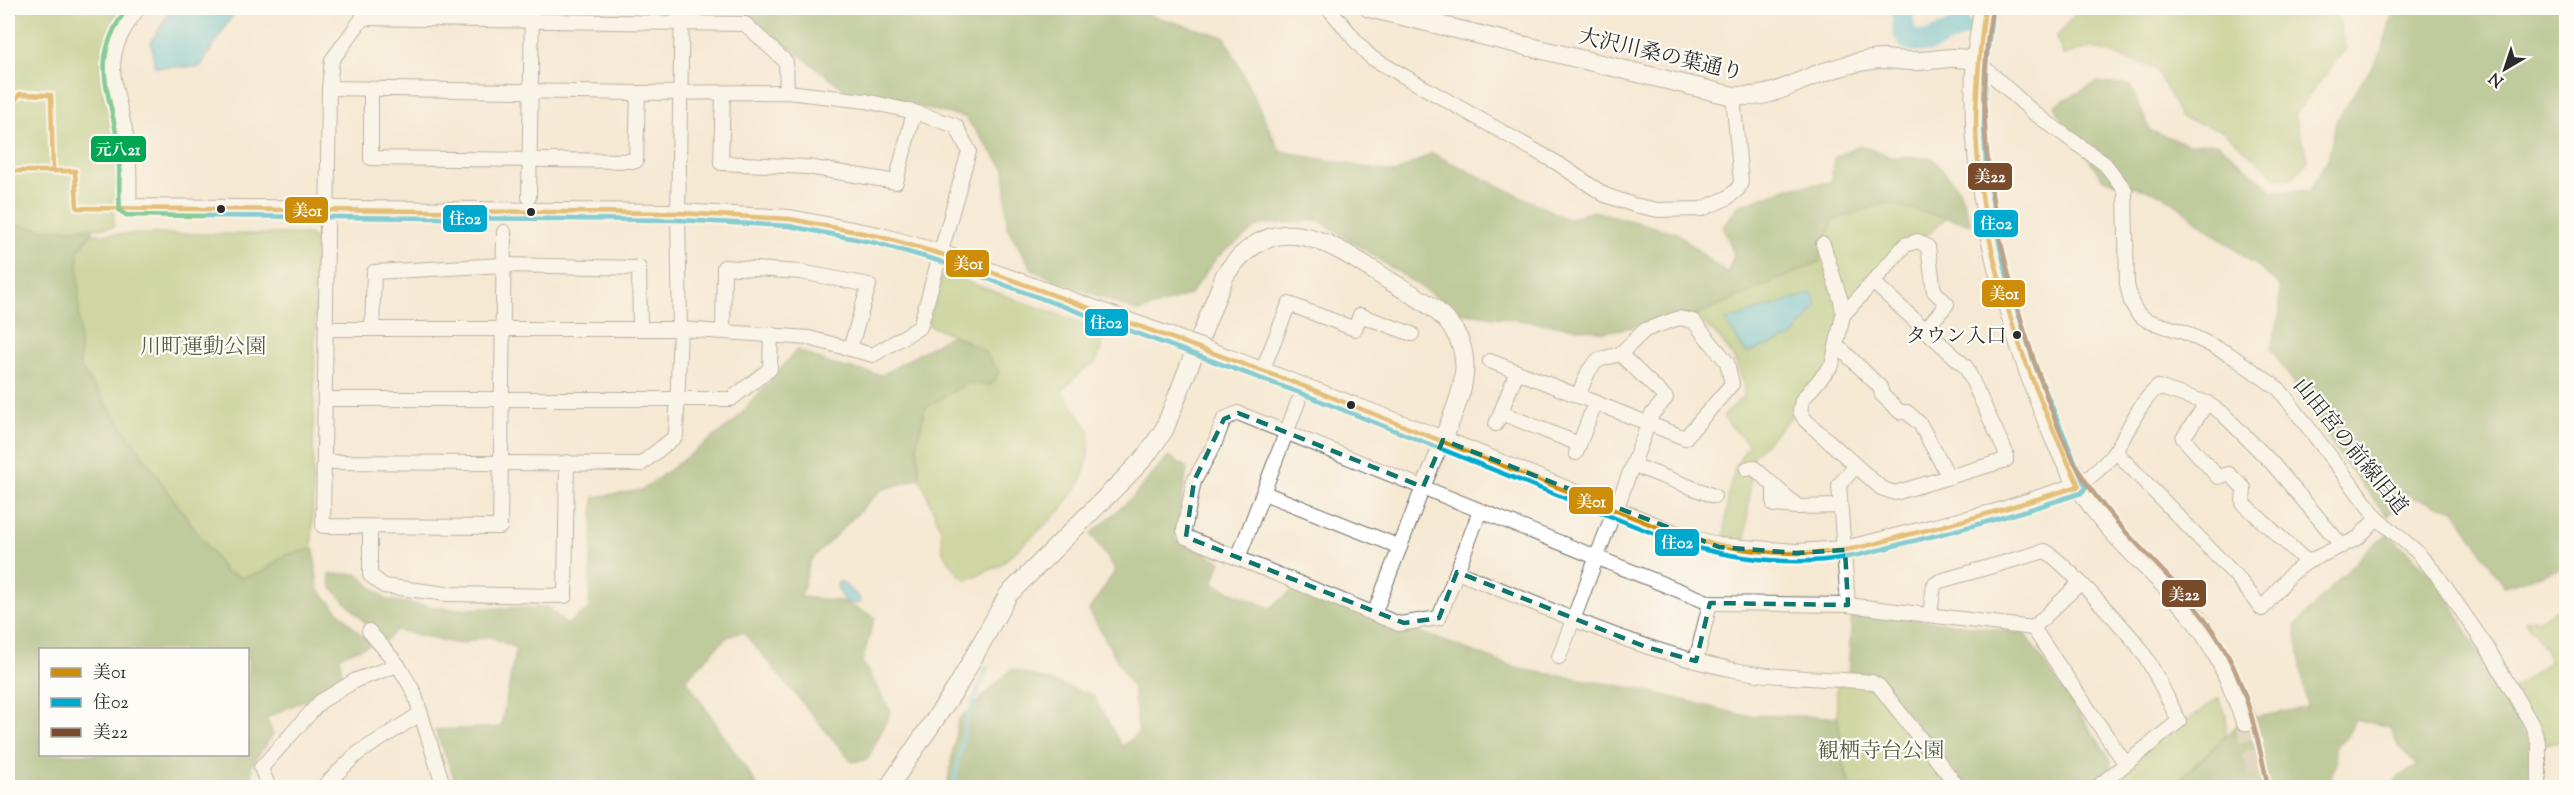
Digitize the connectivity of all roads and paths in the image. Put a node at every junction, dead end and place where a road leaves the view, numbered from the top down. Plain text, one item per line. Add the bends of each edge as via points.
1 (136, 8) edge
2 (682, 8) edge
3 (1328, 8) edge
4 (1369, 8) edge
5 (1984, 8) edge
6 (366, 13) edge
7 (532, 14) edge
8 (682, 25) junction
9 (1977, 61) junction
10 (329, 88) junction
11 (371, 89) junction
12 (530, 91) junction
13 (787, 92) junction
14 (638, 93) junction
15 (681, 93) junction
16 (723, 94) junction
17 (1733, 96) junction
18 (914, 112) junction
19 (530, 161) junction
20 (529, 197) dead end
21 (327, 210) junction
22 (678, 213) junction
23 (504, 232) dead end
24 (1823, 244) dead end
25 (941, 254) junction
26 (504, 265) junction
27 (1873, 282) junction
28 (1844, 315) junction
29 (372, 328) junction
30 (326, 329) junction
31 (640, 329) junction
32 (680, 329) junction
33 (503, 330) junction
34 (1925, 330) junction
35 (723, 331) junction
36 (771, 334) junction
37 (1412, 334) dead end
38 (1837, 348) junction
39 (850, 349) junction
40 (1620, 354) junction
41 (1490, 361) dead end
42 (1262, 371) junction
43 (1517, 372) junction
44 (1578, 396) junction
45 (502, 398) junction
46 (677, 398) junction
47 (325, 399) junction
48 (1298, 402) dead end
49 (1595, 403) junction
50 (2207, 403) junction
51 (1648, 423) junction
52 (1286, 432) junction
53 (1443, 440) junction
54 (2115, 451) junction
55 (324, 462) junction
56 (567, 462) junction
57 (501, 463) junction
58 (1634, 465) junction
59 (1856, 466) junction
60 (1750, 468) dead end
61 (1948, 477) junction
62 (2079, 486) junction
63 (1422, 487) junction
64 (1264, 493) junction
65 (1714, 496) dead end
66 (1840, 506) junction
67 (1480, 511) junction
68 (1613, 516) junction
69 (2377, 518) junction
70 (370, 527) junction
71 (2342, 546) junction
72 (1400, 547) junction
73 (1845, 550) junction
74 (1597, 557) junction
75 (1238, 558) junction
76 (2307, 562) junction
77 (1457, 572) junction
78 (2080, 583) junction
79 (1710, 603) junction
80 (1848, 605) junction
81 (1374, 614) junction
82 (1930, 614) junction
83 (1573, 618) junction
84 (2033, 628) junction
85 (369, 632) dead end
86 (1559, 657) dead end
87 (1696, 661) junction
88 (398, 665) junction
89 (420, 714) junction
90 (2246, 720) tunnel mouth
91 (2125, 764) junction
92 (329, 785) edge
93 (269, 788) edge
94 (444, 788) edge
95 (888, 788) edge
96 (1959, 788) edge
97 (2096, 788) edge
98 (2539, 788) edge

1 - 21 street via 117,40 110,64 128,163 127,208
2 - 8 street
3 - 17 street via 1356,45 1372,58 1557,163 1605,195 1658,210 1702,209 1738,189 1741,182
4 - 17 street, 大沢川桑の葉通り
5 - 9 main road
6 - 7 street
6 - 10 street via 332,60
7 - 8 street
7 - 12 street
8 - 13 street via 745,24 786,62
8 - 15 street
9 - 17 street, 大沢川桑の葉通り via 1959,56 1917,61 1881,59 1821,73 1768,95
9 - 62 main road via 1979,165 2000,277 2039,397
9 - 69 street, 山田宮の前線旧道 via 2034,113 2105,164 2125,190 2127,284 2130,302 2138,314 2229,354 2279,389
10 - 11 street
10 - 21 street
11 - 12 street
11 - 19 street via 370,158
12 - 14 street
12 - 19 street
13 - 16 street
13 - 18 street via 866,100
14 - 15 street
14 - 19 street via 636,161
15 - 16 street
15 - 22 street
16 - 18 street via 721,163 808,167 896,182
18 - 25 street via 956,126 969,151
19 - 20 street
21 - 22 street
21 - 30 street
22 - 25 street via 790,219 878,236
22 - 32 street
23 - 26 street
24 - 28 street
25 - 39 street via 920,327 873,355
25 - 42 street, bridge
26 - 29 street via 374,272
26 - 31 street via 639,268
26 - 33 street
27 - 28 street
27 - 34 street
27 - 34 street via 1905,245 1918,241 1928,247 1934,291 1947,304
28 - 38 street
29 - 30 street
29 - 33 street
30 - 47 street
31 - 32 street
31 - 33 street
32 - 35 street
32 - 46 street
33 - 45 street
34 - 61 street via 1966,367 2006,453 2006,460
35 - 36 street
35 - 39 street via 724,267 801,272 869,285
36 - 39 street via 809,338
36 - 46 street via 770,369 731,399
37 - 42 street via 1360,315 1354,329 1289,304
38 - 59 street via 1832,365 1802,400 1800,411
38 - 61 street via 1880,387 1882,395 1900,412 1907,412 1920,424
40 - 44 street via 1598,360 1589,370
40 - 51 street via 1666,398
40 - 51 street via 1645,330 1678,318 1693,321 1727,362 1732,384 1685,438
41 - 43 street
42 - 53 street
43 - 44 street
43 - 49 street via 1498,418 1577,448
44 - 49 street
45 - 46 street
45 - 47 street
45 - 57 street
46 - 56 street via 676,436 641,464
47 - 55 street
48 - 52 street
49 - 51 street
50 - 54 street via 2158,387 2138,410
50 - 71 street via 2239,428
50 - 76 street via 2183,438 2218,477 2229,474 2244,489 2243,503
51 - 58 street
52 - 63 street
52 - 64 street
52 - 75 street via 1238,413 1224,419 1194,481 1186,537
53 - 63 street
53 - 68 street
53 - 95 street via 1464,380 1464,362 1454,329 1436,309 1332,244 1311,236 1281,236 1257,244 1237,258 1225,275 1164,430 1123,480 1008,595 957,687
54 - 62 street
54 - 76 street via 2238,578 2262,609 2290,575
55 - 57 street
55 - 70 street via 323,526
56 - 57 street
56 - 70 street via 565,596 447,594 384,586 370,575
57 - 70 street via 500,527
58 - 65 street
58 - 68 street
59 - 61 street via 1881,488 1895,493
59 - 66 street via 1839,484
60 - 66 street via 1774,486 1774,505
62 - 73 street via 1996,513
62 - 90 main road via 2127,548 2200,625 2234,684
63 - 67 street
63 - 72 street
64 - 72 street
64 - 75 street
66 - 73 street
67 - 74 street
67 - 77 street
68 - 73 street via 1719,547 1796,553
68 - 74 street
69 - 71 street via 2358,538
69 - 98 street, 山田宮の前線旧道 via 2422,556 2513,689 2537,736
71 - 76 street
72 - 81 street
73 - 80 street
74 - 79 street
74 - 83 street
75 - 81 street
77 - 81 street via 1439,618 1399,624
77 - 83 street
78 - 82 street via 2045,551 1940,581 1934,585
78 - 84 street
78 - 91 street via 2139,647 2180,720
79 - 80 street
79 - 87 street
80 - 82 street
82 - 84 street
83 - 86 street
83 - 87 street via 1646,647
84 - 91 street
85 - 88 street
87 - 96 street via 1742,672 1872,681
88 - 89 street via 414,692
88 - 93 street via 356,680 320,702 261,768
89 - 92 street via 357,754
89 - 94 street
91 - 97 street

